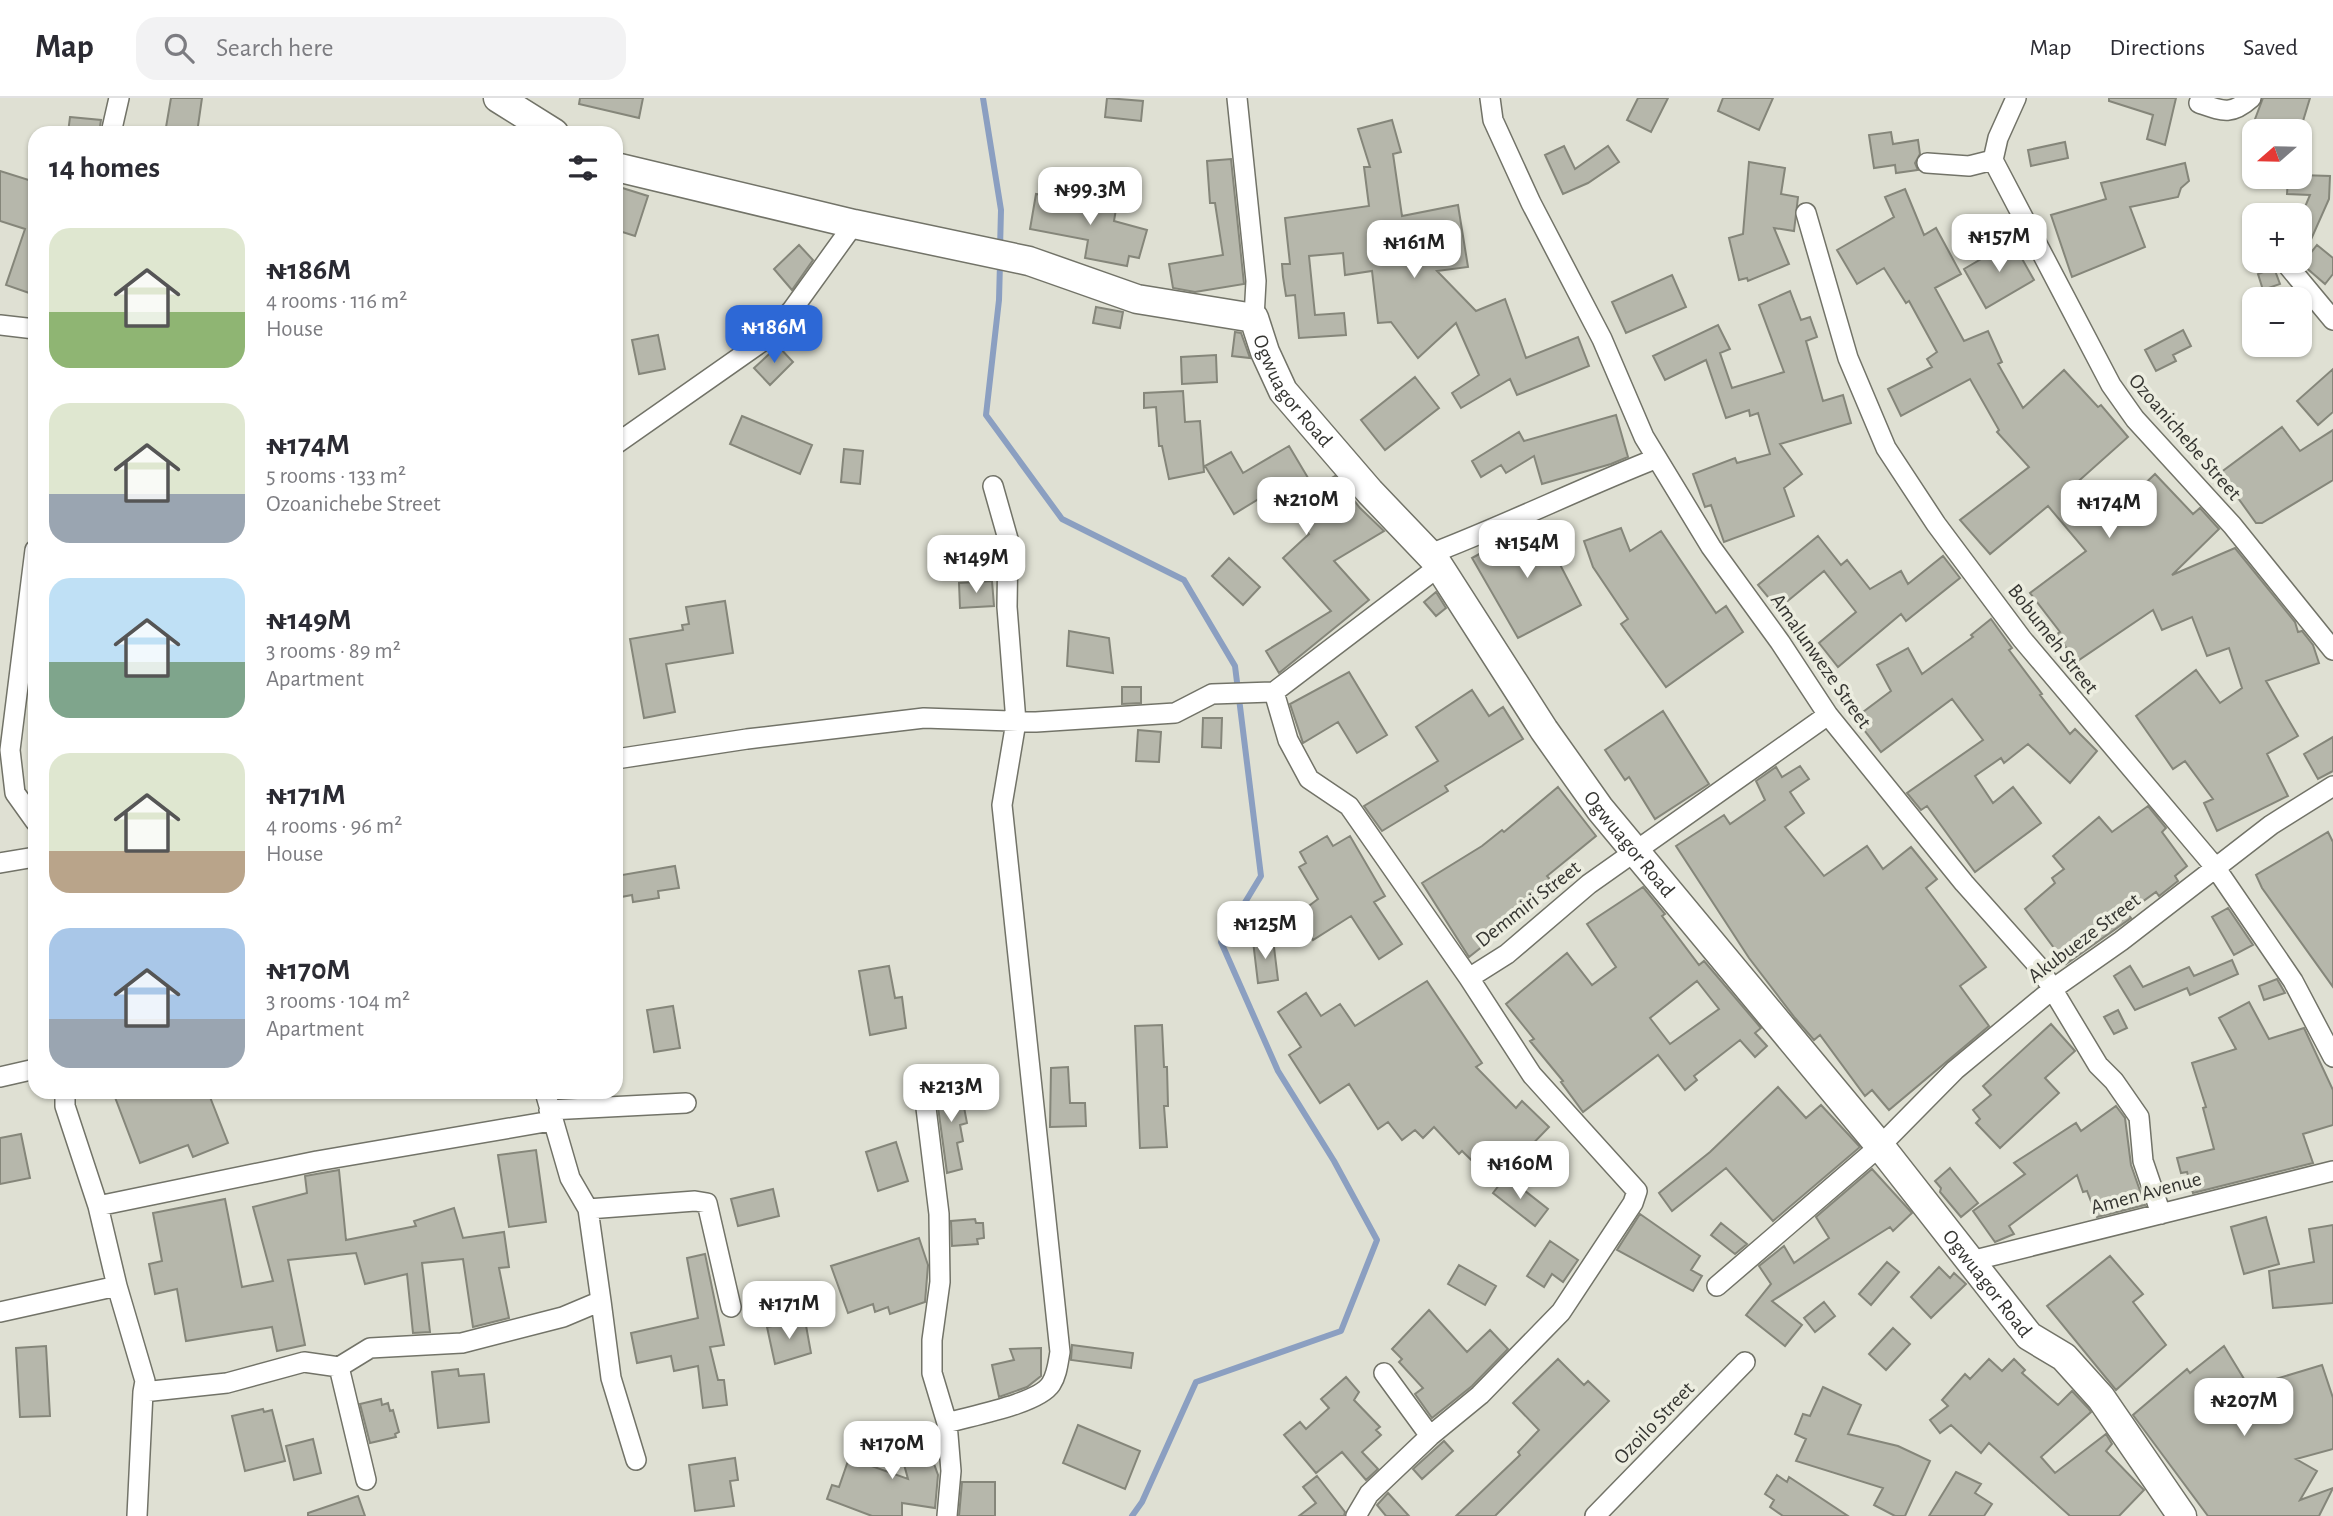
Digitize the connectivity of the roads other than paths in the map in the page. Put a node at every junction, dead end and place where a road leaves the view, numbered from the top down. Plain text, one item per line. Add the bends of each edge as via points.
1 (119, 98) edge
2 (501, 98) edge
3 (1237, 98) edge
4 (1490, 98) edge
5 (2015, 98) edge
6 (2251, 98) edge
7 (2199, 103) dead end
8 (113, 126) edge
9 (543, 126) edge
10 (1993, 160) junction
11 (1927, 163) dead end
12 (623, 169) edge
13 (1806, 213) dead end
14 (853, 224) junction
15 (2294, 273) edge
16 (1254, 318) junction
17 (2333, 320) edge
18 (0, 325) edge
19 (28, 328) edge
20 (623, 439) edge
21 (1655, 459) junction
22 (993, 486) dead end
23 (1434, 561) junction
24 (28, 609) edge
25 (2333, 650) edge
26 (1274, 692) junction
27 (1828, 715) junction
28 (1016, 722) junction
29 (623, 758) edge
30 (2333, 786) edge
31 (28, 811) edge
32 (1635, 852) junction
33 (28, 858) edge
34 (0, 863) edge
35 (2215, 867) junction
36 (1469, 978) junction
37 (2054, 988) junction
38 (2333, 1057) edge
39 (28, 1071) edge
40 (0, 1077) edge
41 (65, 1099) edge
42 (686, 1102) dead end
43 (549, 1107) edge
44 (926, 1108) dead end
45 (1880, 1146) junction
46 (2333, 1171) edge
47 (99, 1206) junction
48 (588, 1209) junction
49 (2161, 1214) junction
50 (1971, 1261) junction
51 (117, 1286) junction
52 (1717, 1286) dead end
53 (601, 1301) junction
54 (731, 1307) dead end
55 (0, 1312) edge
56 (1745, 1362) dead end
57 (339, 1367) junction
58 (1384, 1373) dead end
59 (142, 1391) junction
60 (947, 1423) junction
61 (1430, 1436) junction
62 (636, 1460) dead end
63 (366, 1480) dead end
64 (137, 1516) edge
65 (947, 1516) edge
66 (1356, 1516) edge
67 (1595, 1516) edge
68 (2182, 1516) edge

1 - 8 street
2 - 9 street
3 - 16 street, Ogwuagor Road via 1255,281
4 - 21 street, Amalunweze Street via 1493,120 1602,339
5 - 10 street
6 - 7 street via 2226,112
10 - 11 street via 1969,166
10 - 25 street, Ozoanichebe Street via 2110,385
12 - 14 street
13 - 35 street, Bobumeh Street via 1847,358 1886,448 1936,524 2030,648
14 - 16 street via 1029,261 1137,299
14 - 20 street via 792,310 760,342
15 - 17 street
16 - 23 street, Ogwuagor Road via 1283,391
18 - 19 street
21 - 23 street via 1594,483
21 - 27 street, Amalunweze Street
22 - 28 street via 1008,539 1007,607
23 - 26 street
23 - 32 street, Ogwuagor Road via 1566,762
24 - 31 street via 10,750 15,793
26 - 28 street via 1212,694 1175,713
26 - 36 street via 1288,740 1309,779 1349,806
27 - 32 street, Demmiri Street
27 - 37 street, Amalunweze Street
28 - 29 street via 924,718
28 - 60 street via 1002,805 1060,1352 1057,1370 1045,1391
30 - 35 street, Akubueze Street
32 - 36 street, Demmiri Street via 1589,884 1507,954
32 - 45 street, Ogwuagor Road
33 - 34 street
35 - 37 street, Akubueze Street
35 - 38 street, Bobumeh Street via 2292,981
36 - 61 street, Demmiri Street via 1532,1075 1637,1191 1561,1312 1480,1395
37 - 45 street, Akubueze Street via 1955,1070
37 - 49 street, Amalunweze Street via 2098,1065 2139,1117 2143,1161
39 - 40 street
41 - 47 street
42 - 43 street
43 - 47 street
43 - 48 street via 570,1178
44 - 60 street via 939,1214 940,1282 932,1373
45 - 50 street, Ogwuagor Road
45 - 52 street, Akubueze Street
46 - 49 street, Amen Avenue
47 - 51 street
48 - 53 street
48 - 54 street via 706,1203
49 - 50 street, Amen Avenue
50 - 68 street, Ogwuagor Road via 2029,1336 2064,1357 2101,1398
51 - 55 street
51 - 59 street via 145,1381
53 - 57 street via 563,1317 463,1343 370,1348
53 - 62 street via 611,1378
56 - 67 street, Ozoilo Street
57 - 59 street via 304,1362 228,1383
57 - 63 street
58 - 61 street
59 - 64 street
60 - 65 street via 951,1471
61 - 66 street via 1369,1494

